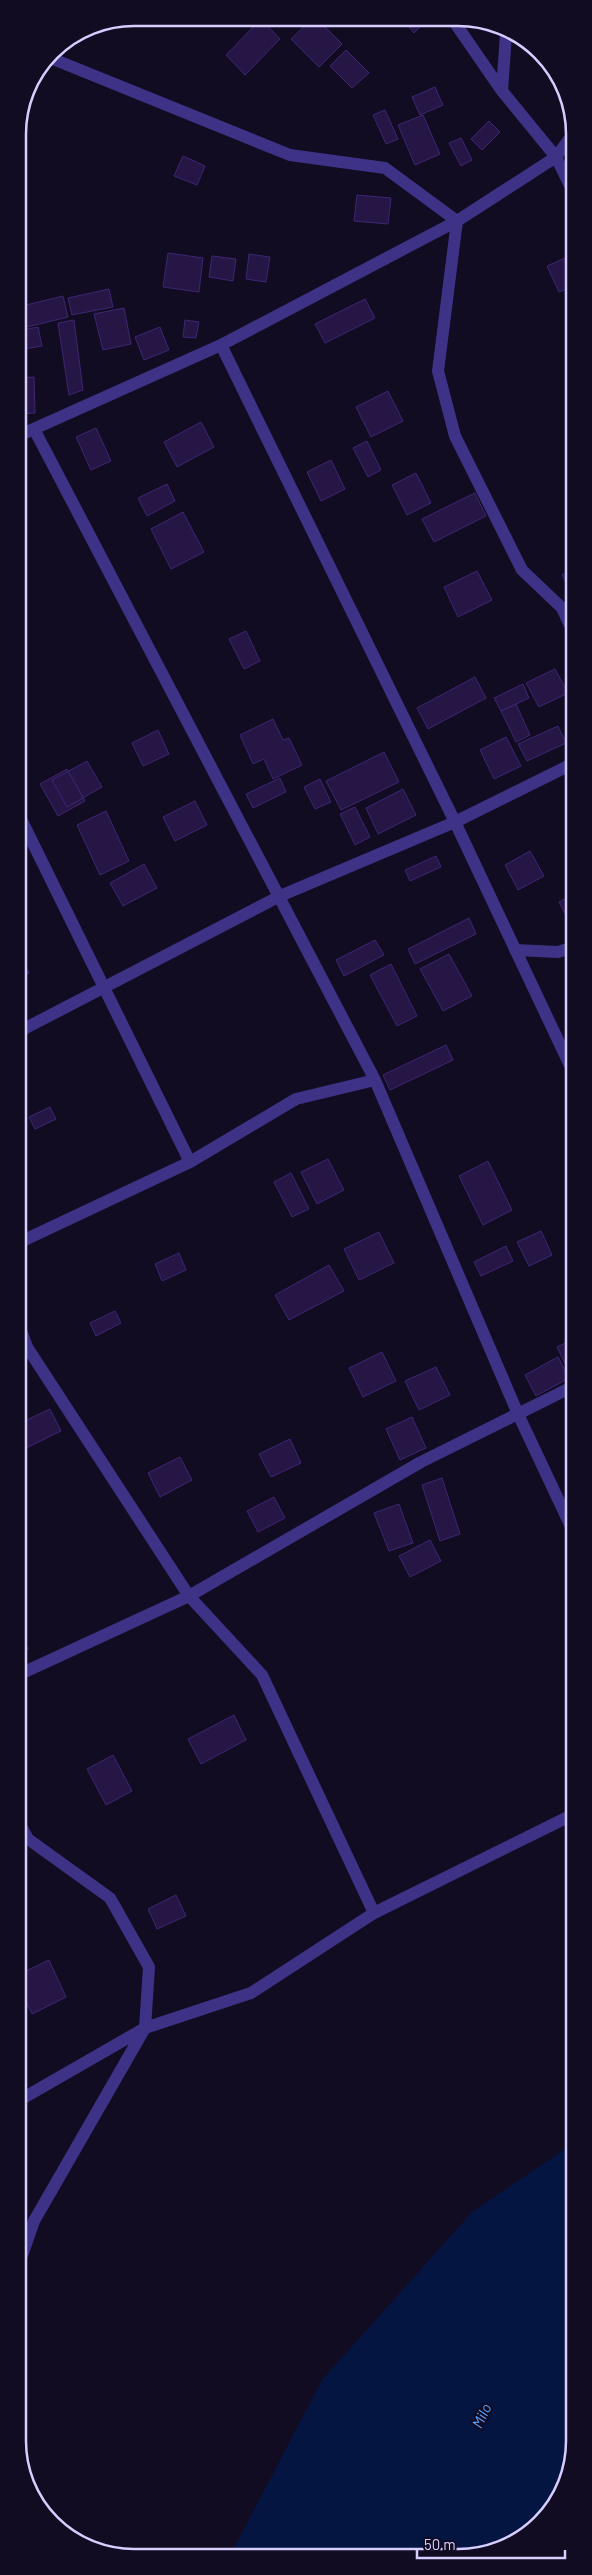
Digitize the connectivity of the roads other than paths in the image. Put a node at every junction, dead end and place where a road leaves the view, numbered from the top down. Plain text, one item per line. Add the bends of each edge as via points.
1 (456, 26) edge
2 (506, 37) edge
3 (56, 60) edge
4 (502, 91) junction
5 (566, 144) edge
6 (556, 157) junction
7 (566, 176) edge
8 (457, 221) junction
9 (221, 345) junction
10 (34, 430) junction
11 (26, 433) edge
12 (566, 617) edge
13 (566, 766) edge
14 (455, 822) junction
15 (26, 829) edge
16 (280, 896) junction
17 (515, 950) junction
18 (566, 950) edge
19 (106, 987) junction
20 (26, 1028) edge
21 (566, 1057) edge
22 (375, 1080) junction
23 (190, 1162) junction
24 (26, 1239) edge
25 (26, 1346) edge
26 (566, 1390) edge
27 (518, 1414) junction
28 (566, 1516) edge
29 (189, 1596) junction
30 (26, 1671) edge
31 (566, 1818) edge
32 (26, 1835) edge
33 (374, 1913) junction
34 (145, 2028) junction
35 (26, 2096) edge
36 (26, 2244) edge

1 - 4 street
2 - 4 street
3 - 8 street via 290,155 385,168
4 - 6 street
5 - 6 street
6 - 7 street
6 - 8 street
8 - 9 street
8 - 12 street via 438,371 456,436 522,570 562,608
9 - 10 street
9 - 14 street
10 - 11 street
10 - 16 street
13 - 14 street
14 - 16 street
14 - 17 street
15 - 19 street
16 - 19 street
16 - 22 street
17 - 18 street
17 - 21 street
19 - 20 street
19 - 23 street
22 - 23 street via 296,1099
22 - 27 street
23 - 24 street
25 - 29 street
26 - 27 street
27 - 28 street
27 - 29 street via 421,1462
29 - 30 street
29 - 33 street via 262,1675
31 - 33 street
32 - 34 street via 110,1898 149,1967
33 - 34 street via 250,1993
34 - 35 street
34 - 36 street via 34,2221

